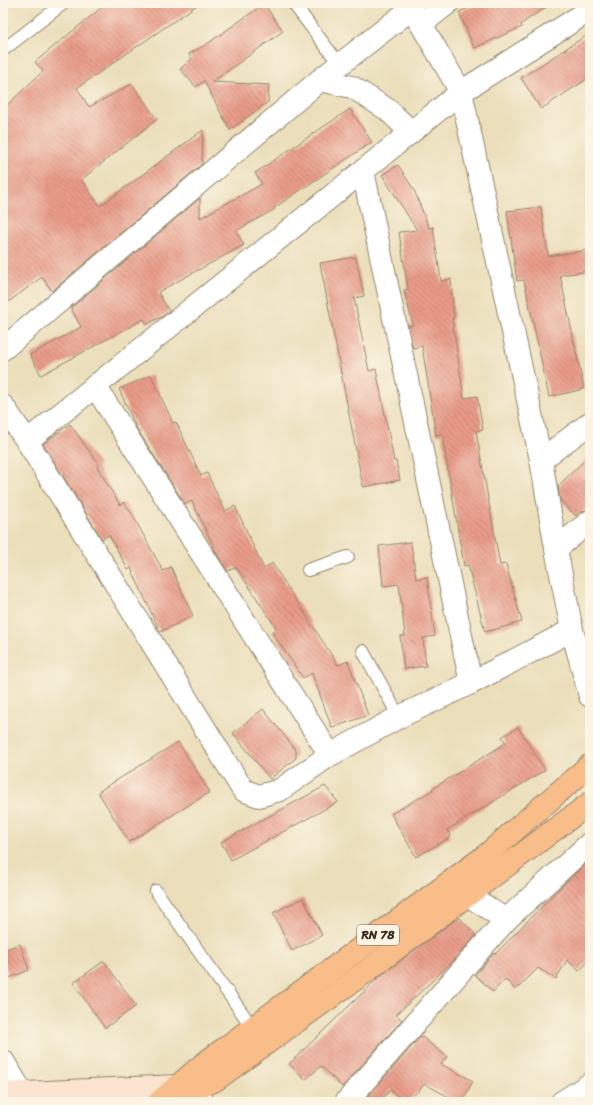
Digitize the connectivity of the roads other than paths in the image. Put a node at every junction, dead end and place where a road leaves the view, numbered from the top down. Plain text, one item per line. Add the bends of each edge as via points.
1 (64, 3) edge
2 (293, 3) edge
3 (448, 3) edge
4 (590, 10) edge
5 (414, 12) edge
6 (3, 50) edge
7 (340, 65) junction
8 (320, 80) junction
9 (461, 92) junction
10 (411, 132) junction
11 (363, 171) junction
12 (3, 349) edge
13 (95, 386) junction
14 (3, 406) edge
15 (590, 423) edge
16 (26, 441) junction
17 (541, 460) junction
18 (590, 521) edge
19 (556, 549) junction
20 (348, 557) dead end
21 (308, 570) dead end
22 (572, 630) junction
23 (363, 651) dead end
24 (471, 683) junction
25 (590, 696) edge
26 (399, 717) junction
27 (330, 755) junction
28 (590, 764) edge
29 (590, 803) edge
30 (590, 843) edge
31 (156, 892) dead end
32 (468, 895) junction
33 (506, 920) junction
34 (252, 1027) junction
35 (3, 1061) edge
36 (590, 1084) edge
37 (13, 1094) edge
38 (178, 1096) edge
39 (346, 1102) edge
40 (562, 1102) edge

1 - 6 lane
2 - 7 lane
3 - 5 street
4 - 9 street
5 - 7 street
5 - 9 street
7 - 8 street
8 - 10 street via 352,87 388,110
8 - 12 street
9 - 10 street
9 - 17 street
10 - 11 street
11 - 13 street
11 - 24 street
13 - 16 street
13 - 27 street
14 - 16 street
15 - 17 street
16 - 27 street via 243,790 259,796 280,790
17 - 19 street
18 - 19 street
19 - 22 street
20 - 21 lane
22 - 24 street
22 - 25 street
23 - 26 lane
24 - 26 street
26 - 27 street
28 - 34 main road, RN 78 via 485,856
29 - 32 main road, RN 78
30 - 33 street
31 - 34 lane
32 - 33 street
32 - 38 main road, RN 78 via 214,1081
33 - 39 street
34 - 38 main road, RN 78 via 202,1064
35 - 37 street
36 - 40 street
37 - 38 street

